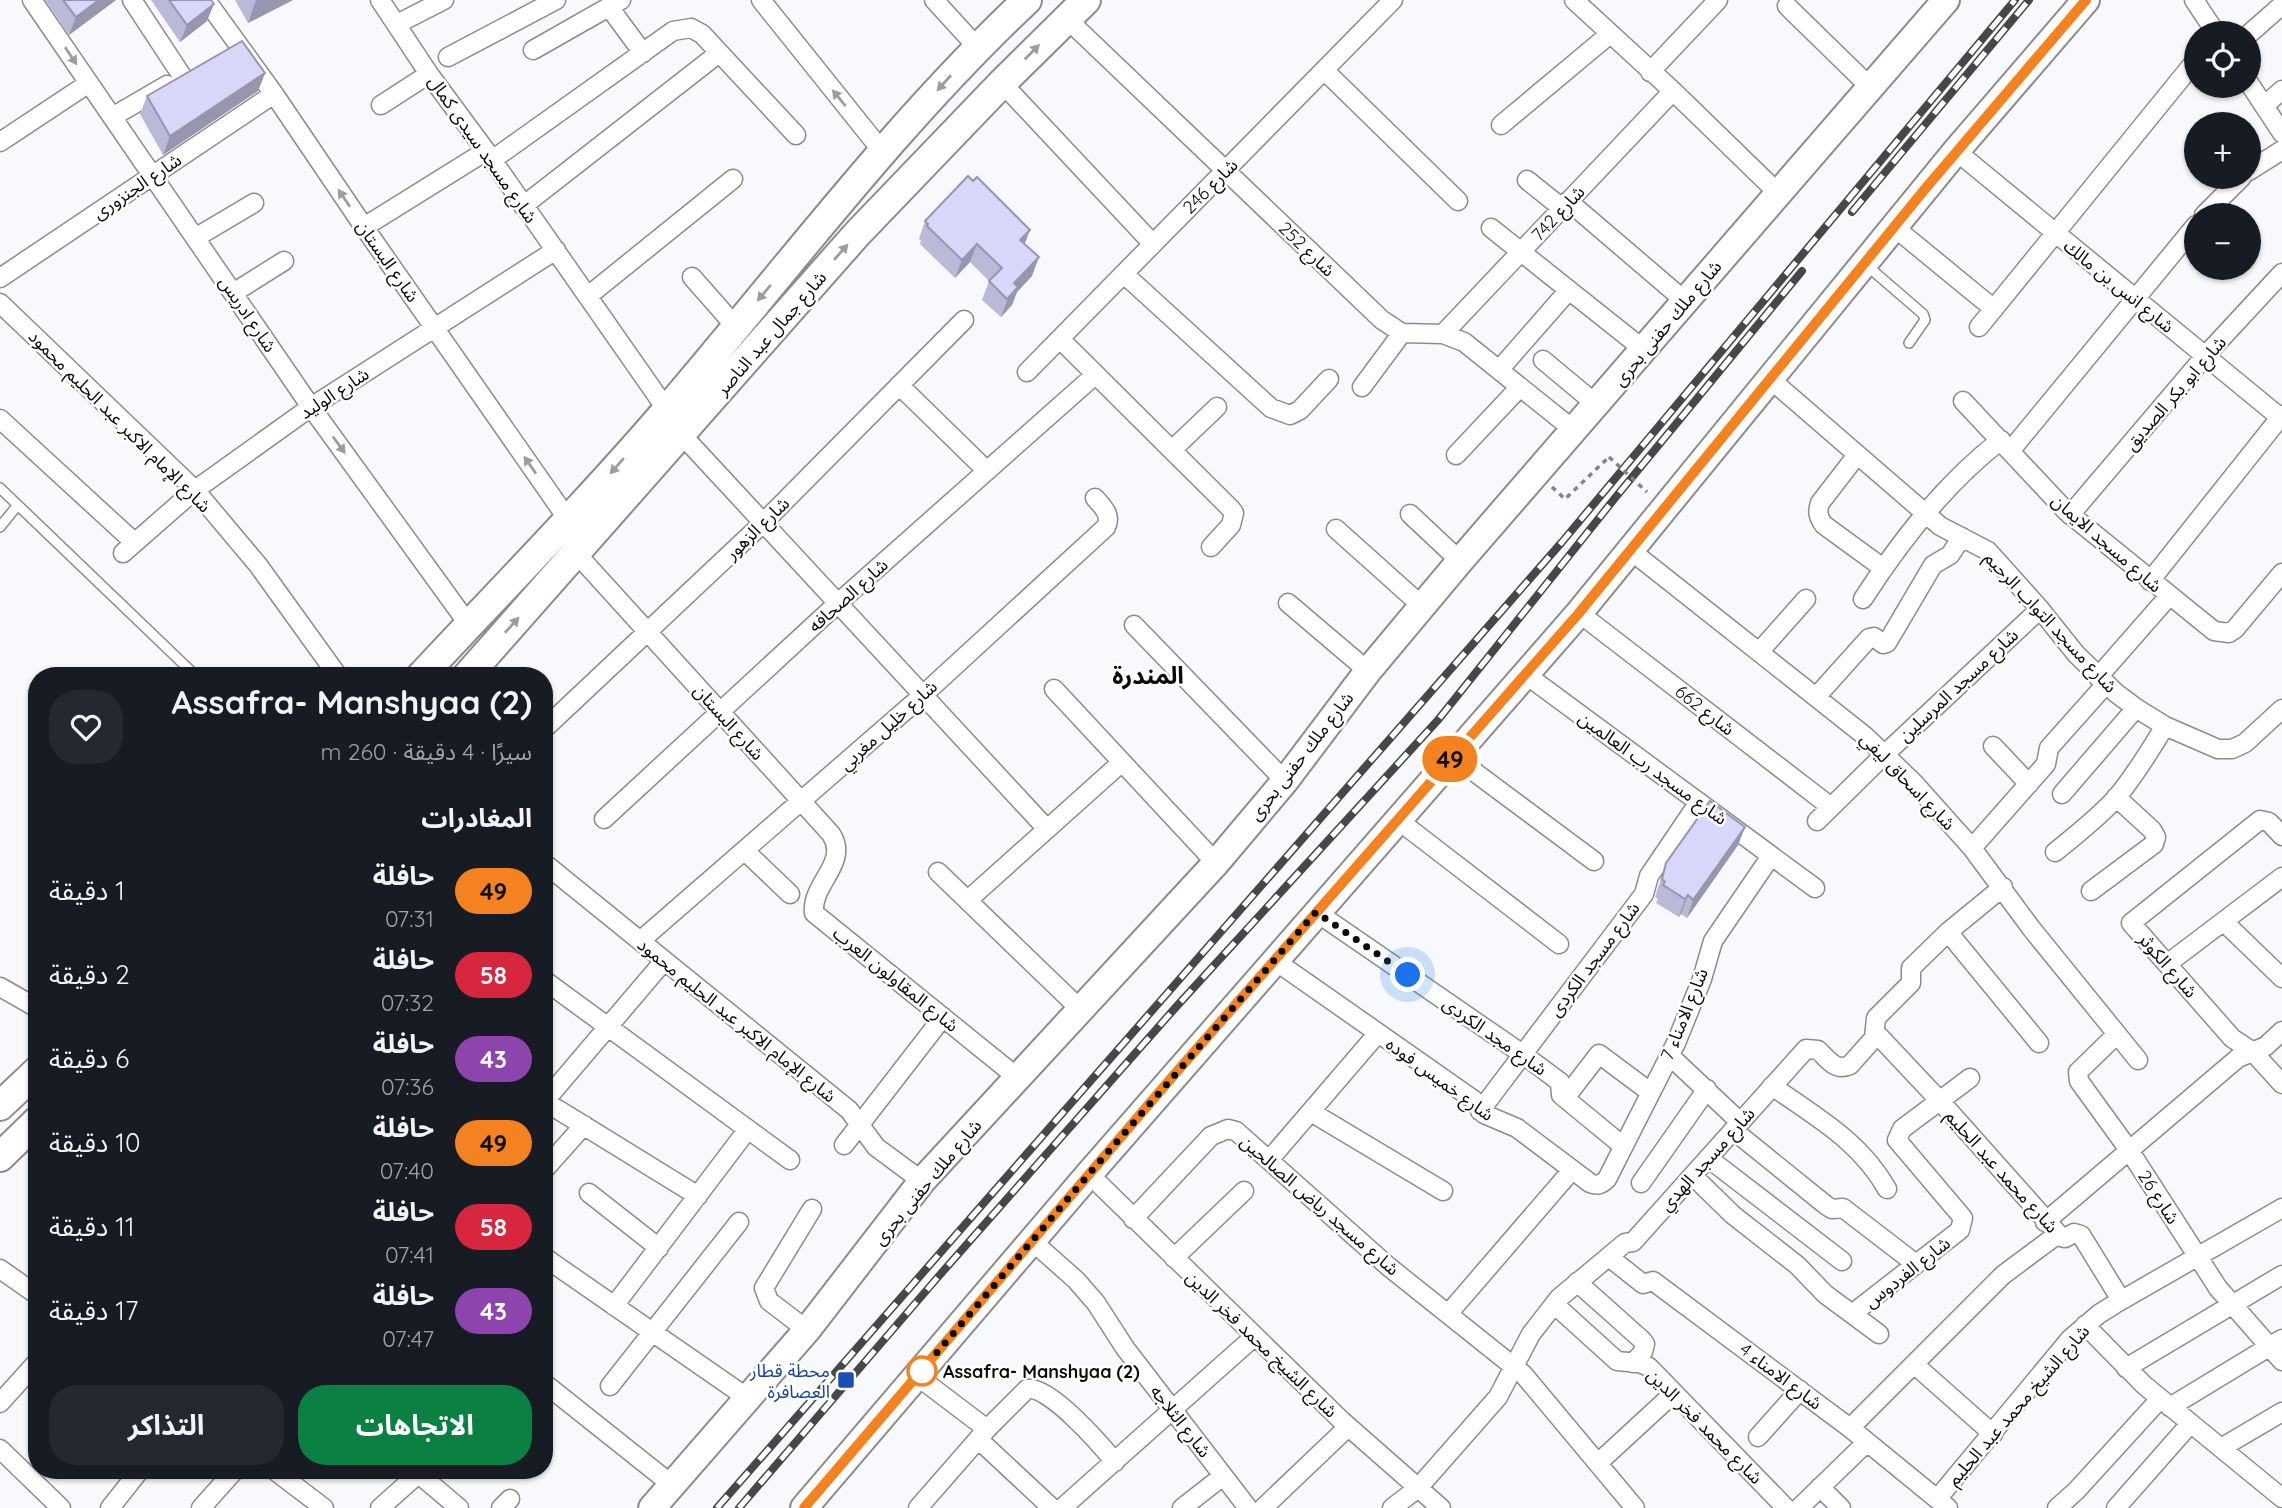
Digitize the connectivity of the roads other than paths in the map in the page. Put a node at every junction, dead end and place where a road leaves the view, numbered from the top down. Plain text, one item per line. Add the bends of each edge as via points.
1 (32, 0) edge
2 (132, 0) edge
3 (206, 0) edge
4 (380, 0) edge
5 (444, 0) edge
6 (556, 0) edge
7 (761, 0) edge
8 (934, 0) edge
9 (1027, 0) edge
10 (1394, 0) edge
11 (1574, 0) edge
12 (1718, 0) edge
13 (1946, 0) edge
14 (2086, 0) edge
15 (2193, 0) edge
16 (615, 4) edge
17 (2282, 5) edge
18 (1787, 6) dead end
19 (1076, 9) edge
20 (2208, 21) edge
21 (2261, 23) edge
22 (397, 24) junction
23 (1610, 34) junction
24 (976, 47) junction
25 (533, 50) dead end
26 (643, 53) junction
27 (719, 53) junction
28 (448, 57) dead end
29 (1325, 71) junction
30 (1650, 72) junction
31 (429, 74) junction
32 (2184, 75) edge
33 (89, 83) junction
34 (1002, 83) junction
35 (1870, 87) junction
36 (2282, 90) edge
37 (1673, 91) junction
38 (274, 94) junction
39 (2259, 98) edge
40 (381, 105) dead end
41 (2264, 106) junction
42 (112, 117) junction
43 (1501, 125) dead end
44 (2282, 133) edge
45 (796, 135) dead end
46 (0, 142) edge
47 (2282, 150) edge
48 (882, 151) junction
49 (1956, 151) junction
50 (489, 155) junction
51 (2261, 163) edge
52 (1225, 171) junction
53 (153, 176) junction
54 (733, 179) dead end
55 (1527, 180) dead end
56 (2230, 189) edge
57 (1778, 193) junction
58 (1458, 201) dead end
59 (254, 203) dead end
60 (2216, 203) edge
61 (1565, 205) junction
62 (523, 206) junction
63 (364, 226) junction
64 (1894, 227) junction
65 (1491, 228) dead end
66 (2056, 233) junction
67 (195, 238) junction
68 (2184, 240) edge
69 (1153, 244) junction
70 (556, 250) junction
71 (1522, 252) junction
72 (284, 261) dead end
73 (1864, 263) junction
74 (2282, 273) edge
75 (1124, 274) junction
76 (692, 276) dead end
77 (0, 278) edge
78 (1569, 290) junction
79 (233, 293) junction
80 (588, 296) junction
81 (2135, 299) junction
82 (1685, 301) junction
83 (0, 303) edge
84 (1994, 309) junction
85 (964, 320) dead end
86 (736, 327) junction
87 (1979, 327) dead end
88 (435, 328) junction
89 (1402, 332) junction
90 (1443, 334) junction
91 (1060, 339) junction
92 (1909, 343) dead end
93 (1643, 349) junction
94 (2205, 356) junction
95 (1543, 360) dead end
96 (1499, 370) junction
97 (1027, 372) dead end
98 (1096, 374) junction
99 (1769, 378) junction
100 (1329, 379) dead end
101 (899, 385) junction
102 (1362, 387) dead end
103 (1520, 387) junction
104 (1964, 401) dead end
105 (1597, 405) junction
106 (311, 407) junction
107 (1217, 407) dead end
108 (667, 410) junction
109 (2281, 418) edge
110 (0, 419) edge
111 (1575, 431) junction
112 (682, 435) junction
113 (2006, 445) junction
114 (1172, 450) junction
115 (1456, 455) dead end
116 (1857, 455) junction
117 (988, 471) junction
118 (0, 488) edge
119 (195, 490) junction
120 (1096, 498) dead end
121 (17, 506) junction
122 (1924, 513) junction
123 (1410, 514) dead end
124 (2070, 515) junction
125 (569, 521) junction
126 (763, 523) junction
127 (0, 527) edge
128 (1336, 529) dead end
129 (1962, 537) junction
130 (1211, 547) dead end
131 (1630, 550) junction
132 (576, 553) junction
133 (1460, 561) junction
134 (1883, 568) junction
135 (2150, 580) junction
136 (2280, 580) edge
137 (2169, 596) junction
138 (1806, 599) dead end
139 (1863, 599) dead end
140 (838, 603) junction
141 (1288, 603) dead end
142 (1422, 606) junction
143 (2040, 609) junction
144 (1579, 613) junction
145 (469, 625) junction
146 (1135, 625) dead end
147 (648, 633) junction
148 (1759, 652) junction
149 (187, 667) edge
150 (332, 667) edge
151 (429, 667) edge
152 (475, 667) edge
153 (1368, 671) junction
154 (1525, 674) junction
155 (2102, 680) junction
156 (1054, 689) dead end
157 (923, 695) junction
158 (1816, 697) junction
159 (2137, 708) junction
160 (2282, 709) edge
161 (720, 711) junction
162 (553, 721) edge
163 (2165, 726) junction
164 (1993, 746) dead end
165 (1885, 754) junction
166 (1453, 756) junction
167 (1122, 762) junction
168 (1284, 780) junction
169 (2029, 784) junction
170 (2062, 794) dead end
171 (2116, 797) junction
172 (802, 801) junction
173 (1699, 802) junction
174 (1831, 807) junction
175 (604, 819) dead end
176 (1398, 820) junction
177 (1817, 821) dead end
178 (1047, 829) junction
179 (2282, 836) edge
180 (1972, 848) junction
181 (745, 851) junction
182 (2055, 852) dead end
183 (1771, 856) junction
184 (1594, 861) dead end
185 (1216, 863) junction
186 (833, 866) joint
187 (938, 872) dead end
188 (553, 873) edge
189 (2282, 877) edge
190 (2003, 887) junction
191 (1815, 888) dead end
192 (2091, 891) dead end
193 (790, 894) dead end
194 (968, 900) junction
195 (1316, 912) junction
196 (2224, 922) junction
197 (1948, 932) junction
198 (640, 941) junction
199 (1559, 944) dead end
200 (1274, 960) junction
201 (664, 961) junction
202 (2167, 964) junction
203 (2282, 978) edge
204 (553, 986) edge
205 (0, 987) edge
206 (28, 1003) edge
207 (1081, 1010) junction
208 (943, 1017) junction
209 (609, 1026) junction
210 (2282, 1031) edge
211 (1876, 1033) junction
212 (1378, 1034) junction
213 (2117, 1034) junction
214 (2039, 1042) dead end
215 (2253, 1052) junction
216 (1521, 1053) junction
217 (1669, 1055) junction
218 (2138, 1060) dead end
219 (1018, 1078) junction
220 (1970, 1078) dead end
221 (28, 1080) edge
222 (2282, 1084) edge
223 (1772, 1086) junction
224 (1707, 1089) junction
225 (553, 1091) edge
226 (1650, 1092) junction
227 (1564, 1098) junction
228 (1940, 1101) junction
229 (0, 1106) edge
230 (553, 1106) edge
231 (1480, 1111) junction
232 (1311, 1112) junction
233 (861, 1124) junction
234 (584, 1125) junction
235 (1737, 1126) junction
236 (748, 1129) junction
237 (28, 1130) edge
238 (844, 1146) dead end
239 (1623, 1146) junction
240 (2129, 1150) junction
241 (0, 1157) edge
242 (1708, 1158) junction
243 (1270, 1159) junction
244 (553, 1160) edge
245 (790, 1160) dead end
246 (1572, 1170) junction
247 (1089, 1174) junction
248 (1693, 1176) junction
249 (1607, 1179) joint
250 (922, 1181) junction
251 (1641, 1183) dead end
252 (1887, 1189) dead end
253 (1244, 1191) dead end
254 (1443, 1191) dead end
255 (589, 1193) dead end
256 (698, 1196) junction
257 (2282, 1208) edge
258 (812, 1209) dead end
259 (1133, 1219) junction
260 (738, 1222) dead end
261 (2052, 1228) junction
262 (1032, 1241) junction
263 (659, 1248) junction
264 (1609, 1257) junction
265 (2198, 1257) junction
266 (1174, 1258) junction
267 (1842, 1261) dead end
268 (553, 1263) edge
269 (1916, 1264) junction
270 (0, 1269) edge
271 (2282, 1275) edge
272 (1577, 1282) junction
273 (28, 1289) edge
274 (2121, 1300) junction
275 (1554, 1304) junction
276 (2231, 1305) junction
277 (614, 1306) junction
278 (1448, 1314) junction
279 (1852, 1314) junction
280 (2085, 1325) junction
281 (807, 1330) junction
282 (654, 1334) junction
283 (1879, 1334) dead end
284 (1255, 1336) junction
285 (2275, 1343) edge
286 (2282, 1361) edge
287 (1633, 1363) junction
288 (1915, 1365) junction
289 (1514, 1366) junction
290 (2126, 1368) junction
291 (28, 1372) edge
292 (917, 1376) junction
293 (611, 1386) dead end
294 (553, 1390) edge
295 (1800, 1390) junction
296 (1675, 1393) junction
297 (749, 1399) junction
298 (0, 1403) edge
299 (2165, 1403) junction
300 (1173, 1410) junction
301 (2282, 1412) edge
302 (2190, 1424) junction
303 (1348, 1427) junction
304 (1850, 1428) junction
305 (982, 1434) junction
306 (1993, 1434) junction
307 (1758, 1437) dead end
308 (1867, 1441) junction
309 (2221, 1448) junction
310 (2, 1453) edge
311 (1115, 1462) junction
312 (1598, 1464) junction
313 (1223, 1476) junction
314 (28, 1477) edge
315 (30, 1479) edge
316 (133, 1479) edge
317 (227, 1479) edge
318 (286, 1479) edge
319 (409, 1479) edge
320 (424, 1479) edge
321 (671, 1484) junction
322 (1418, 1488) junction
323 (1820, 1488) junction
324 (2282, 1498) edge
325 (1032, 1501) edge
326 (813, 1505) edge
327 (1943, 1505) edge
328 (2124, 1505) edge
329 (455, 1507) edge
330 (61, 1508) edge
331 (110, 1508) edge
332 (201, 1508) edge
333 (324, 1508) edge
334 (380, 1508) edge
335 (652, 1508) edge
336 (918, 1508) edge
337 (1052, 1508) edge
338 (1062, 1508) edge
339 (1182, 1508) edge
340 (1248, 1508) edge
341 (1263, 1508) edge
342 (1392, 1508) edge
343 (1441, 1508) edge
344 (1635, 1508) edge
345 (1786, 1508) edge
346 (1799, 1508) edge
347 (1841, 1508) edge
348 (2057, 1508) edge

1 -> 33 street, شارع ادريس
2 - 42 street via 188,73
3 - 38 street, شارع البستان via 233,47
4 - 22 street, شارع مسجد سيدى كمال
5 - 22 street
6 - 28 street
48 -> 7 street
8 - 24 street
9 - 24 main road, شارع جمال عبد الناصر
10 - 29 street, شارع 246
11 - 23 street
12 - 30 street
13 - 35 street, شارع ملك حفنى بحرى
14 - 49 street
15 - 20 street
16 - 25 street
16 - 26 street
17 - 21 street
18 - 35 street
34 -> 19 main road, شارع جمال عبد الناصر
19 - 52 street, شارع 252
22 - 31 street, شارع مسجد سيدى كمال
23 - 30 street
23 - 43 street
24 -> 48 main road, شارع جمال عبد الناصر
26 - 27 street via 673,31 691,28
26 - 50 street
27 - 45 street
27 - 62 street
29 - 52 street, شارع 246
29 - 58 street
30 - 37 street
31 - 40 street
31 - 50 street, شارع مسجد سيدى كمال
32 - 66 street
33 - 42 street, شارع ادريس
33 - 46 street
34 - 69 street
112 -> 34 main road, شارع جمال عبد الناصر via 857,234
35 - 57 street, شارع ملك حفنى بحرى
36 - 41 street
37 - 57 street
37 - 61 street, شارع 742
38 - 53 street, شارع الجنزورى
63 -> 38 street, شارع البستان
39 - 41 street
41 - 44 street
42 - 53 street, شارع ادريس
47 - 51 street
48 -> 86 main road, شارع جمال عبد الناصر
49 - 64 street
49 - 66 street, شارع انس بن مالك
50 - 62 street, شارع مسجد سيدى كمال
50 - 63 street
52 - 69 street, شارع 246
52 - 89 street, شارع 252 via 1382,320
53 - 67 street, شارع ادريس
53 - 77 street, شارع الجنزورى
54 - 80 street
55 - 61 street
56 - 60 street
57 - 82 street, شارع ملك حفنى بحرى
59 - 67 street
61 - 71 street, شارع 742
61 - 82 street
62 - 70 street, شارع مسجد سيدى كمال
63 - 88 street, شارع البستان
64 - 73 street
64 - 84 street
65 - 71 street
66 - 81 street, شارع انس بن مالك
66 - 84 street
67 - 79 street, شارع ادريس
68 - 81 street
69 - 75 street, شارع 246
70 - 80 street, شارع مسجد سيدى كمال
70 - 88 street, شارع الوليد
71 - 78 street
71 - 90 street, شارع 742
72 - 79 street
73 - 92 lane via 1923,314 1923,325
73 - 99 street
74 - 94 street, شارع ابو بكر الصديق
75 - 91 street, شارع 246
75 - 100 street via 1271,408 1290,415
76 - 86 street
78 - 93 street
78 - 96 street
79 - 106 street, شارع ادريس
80 - 108 street, شارع مسجد سيدى كمال
81 - 94 street, شارع انس بن مالك
81 - 113 street
82 - 93 street, شارع ملك حفنى بحرى
83 - 119 street, شارع الإمام الاكبر عبد الحليم محمود
84 - 87 street
85 - 101 street, شارع الزهور
86 - 108 main road, شارع جمال عبد الناصر
88 - 106 street, شارع الوليد
125 -> 88 street, شارع البستان
89 - 90 street
89 - 102 street
90 - 96 street via 1465,342
91 - 97 street, شارع 246
91 - 98 street
93 - 105 street, شارع ملك حفنى بحرى
94 - 109 street, شارع انس بن مالك
94 - 124 street, شارع ابو بكر الصديق
95 - 105 street
96 - 103 street
98 - 114 street
98 - 117 street, شارع الصحافه
99 - 116 street, شارع مسجد التواب الرحيم
99 - 131 street
101 - 117 street
101 - 126 street, شارع الزهور
103 - 111 street
103 - 115 street
104 - 113 street, شارع مسجد الايمان
105 - 111 street, شارع ملك حفنى بحرى
106 - 119 street, شارع الوليد
106 -> 145 street, شارع ادريس
107 - 114 street
108 -> 125 main road, شارع جمال عبد الناصر
109 - 135 street
110 - 119 street, شارع الوليد via 129,547
111 - 133 street, شارع ملك حفنى بحرى
112 - 126 street
112 - 132 main road, شارع جمال عبد الناصر
113 - 122 street via 1972,463
113 - 124 street, شارع مسجد الايمان
114 - 130 street via 1234,513 1231,525
116 - 122 street, شارع مسجد التواب الرحيم
116 - 134 street via 1820,503 1819,518
117 - 140 street, شارع الصحافه
118 - 121 lane
119 - 150 street, شارع الإمام الاكبر عبد الحليم محمود via 258,565
120 - 157 street, شارع خليل مغربي via 1108,514 1106,527
121 - 127 lane
121 - 149 lane
122 - 129 street, شارع مسجد التواب الرحيم
122 - 134 street
123 - 133 street
124 - 135 street, شارع مسجد الايمان
125 - 145 main road, شارع جمال عبد الناصر
126 - 140 street
126 - 147 street, شارع الزهور
128 - 142 street
129 - 143 street, شارع مسجد التواب الرحيم via 1988,551
129 - 158 street via 1950,555 1933,565 1887,643 1869,638
131 - 144 street
131 - 148 street, شارع اسحاق ليفي
132 - 147 street, شارع البستان
152 -> 132 main road, شارع جمال عبد الناصر
133 - 142 street, شارع ملك حفنى بحرى
134 - 139 street
135 - 137 street, شارع مسجد الايمان
136 - 137 street, شارع مسجد الايمان via 2229,633 2214,631
137 - 155 street
138 - 148 street
140 - 157 street
140 - 161 street, شارع الصحافه
141 - 153 street
142 - 153 street, شارع ملك حفنى بحرى
143 - 155 street, شارع مسجد التواب الرحيم
143 - 165 street, شارع مسجد المرسلين
144 - 154 street
144 - 174 street, شارع 662
145 - 151 main road, شارع جمال عبد الناصر
146 - 168 street
147 - 161 street, شارع البستان
147 - 162 street, شارع الزهور
148 - 158 street, شارع اسحاق ليفي
153 - 168 street, شارع ملك حفنى بحرى
154 - 166 street
154 - 173 street, شارع مسجد رب العالمين
155 - 159 street, شارع مسجد التواب الرحيم
155 - 169 street via 2049,748 2046,764
156 - 167 street
157 - 172 street, شارع خليل مغربي
157 - 178 street
158 - 165 street, شارع اسحاق ليفي
159 - 163 street, شارع مسجد التواب الرحيم
159 - 170 street
160 - 163 street, شارع مسجد التواب الرحيم via 2232,749 2218,750
161 - 172 street, شارع البستان
161 - 175 street, شارع الصحافه
163 - 171 street
164 - 169 street
165 - 174 street, شارع مسجد المرسلين
165 - 180 street, شارع اسحاق ليفي
166 - 176 street
166 - 184 street
167 - 178 street
167 - 185 street
168 - 185 street, شارع ملك حفنى بحرى
169 - 180 street
171 - 182 street
171 - 192 street via 2152,830 2154,844
172 - 181 street, شارع خليل مغربي
172 - 186 street, شارع البستان via 836,841
173 - 183 street, شارع مسجد رب العالمين
173 - 216 street, شارع مسجد الكردى via 1649,876 1644,894
174 - 177 street, شارع مسجد المرسلين
176 - 195 street
176 - 199 street
178 - 194 street
179 - 202 street, شارع الكوثر via 2269,822 2260,820 2132,921
180 - 190 street, شارع اسحاق ليفي
181 - 193 street
181 - 198 street, شارع خليل مغربي
183 - 191 street, شارع مسجد رب العالمين
183 - 217 street, شارع الامناء 7 via 1713,941
185 - 207 street, شارع ملك حفنى بحرى
186 - 208 street, شارع المقاولون العرب via 813,903 814,913
187 - 194 street
188 - 198 street, شارع الإمام الاكبر عبد الحليم محمود
189 - 196 street
190 - 197 street, شارع مسجد الهدي
190 - 213 street, شارع اسحاق ليفي
194 - 207 street
195 - 200 street
195 - 216 street, شارع مجد الكردى
196 - 202 street
196 - 203 street
197 - 211 street, شارع مسجد الهدي via 1911,968 1911,983 1876,1018
197 - 214 street
198 - 201 street, شارع الإمام الاكبر عبد الحليم محمود
200 - 212 street, شارع خميس فوده
200 - 247 street
201 - 209 street
201 - 233 street, شارع الإمام الاكبر عبد الحليم محمود
202 - 215 street, شارع الكوثر via 2232,1038
204 - 209 street
205 - 206 street
207 - 219 street, شارع ملك حفنى بحرى
208 - 219 street, شارع المقاولون العرب
208 - 233 street
209 - 225 street
209 - 236 street
210 - 215 street
211 - 223 street, شارع مسجد الهدي via 1844,1067 1833,1066 1818,1049 1806,1049
211 - 228 street, شارع محمد عبد الحليم
212 - 231 street, شارع خميس فوده via 1474,1100
212 - 232 street
213 - 218 street, شارع اسحاق ليفي
213 - 240 street, شارع 26 via 2077,1076
215 - 222 street, شارع الكوثر
215 - 240 street via 2238,1058
216 - 227 street, شارع مجد الكردى via 1560,1082
216 - 231 street, شارع مسجد الكردى
217 - 224 street
217 - 226 street, شارع الامناء 7
219 - 250 street, شارع ملك حفنى بحرى
220 - 228 street, شارع الفردوس
221 - 229 main road
223 - 235 street, شارع مسجد الهدي
223 - 252 street via 1860,1150
224 - 235 street
224 - 251 street
226 - 227 street via 1599,1054
226 - 239 street, شارع الامناء 7
227 - 239 street, شارع مجد الكردى
228 - 261 street, شارع محمد عبد الحليم
228 - 269 street, شارع الفردوس via 1902,1129 1897,1140 1963,1218 1963,1224
230 - 234 street
231 - 246 street, شارع خميس فوده via 1517,1128
232 - 243 street
232 - 254 street
233 - 238 street
233 - 250 street, شارع الإمام الاكبر عبد الحليم محمود via 876,1147
234 - 244 street
234 - 256 street
235 - 242 street, شارع مسجد الهدي
235 - 269 street via 1827,1206 1843,1208
236 - 245 street
236 - 256 street
237 - 241 main road
239 - 249 street, شارع الامناء 7
240 - 261 street
240 - 265 street, شارع 26
242 - 248 street, شارع مسجد الهدي
242 - 267 street
243 - 259 street, شارع مسجد رياض الصالحين via 1236,1131 1219,1131
243 - 278 street, شارع مسجد رياض الصالحين via 1358,1241
246 - 249 street, شارع خميس فوده via 1596,1185
246 - 278 street
247 - 259 street, شارع الشيخ محمد فخر الدين
247 - 262 street
248 - 264 street, شارع مسجد الهدي via 1633,1242
248 - 279 street
250 - 281 street, شارع ملك حفنى بحرى
253 - 266 street
255 - 263 street
256 - 263 street
257 - 265 street, شارع الشيخ محمد عبد الحليم
258 - 281 street via 764,1288 769,1301
259 - 266 street, شارع الشيخ محمد فخر الدين
260 - 282 street
261 - 274 street, شارع محمد عبد الحليم via 2065,1238 2081,1234
261 - 288 street
262 - 292 street
262 - 300 street, شارع الثلاجه via 1096,1303
263 - 277 street
264 - 272 street, شارع مسجد الهدي
264 - 295 street, شارع الامناء 4 via 1643,1284 1653,1281
265 - 274 street, شارع الشيخ محمد عبد الحليم
265 - 276 street, شارع 26
266 - 284 street, شارع الشيخ محمد فخر الدين
268 - 277 street
269 - 279 street, شارع الفردوس
270 - 273 street
271 - 276 street
272 - 275 street, شارع مسجد الهدي
272 - 287 street via 1642,1340 1645,1348
274 - 280 street, شارع الشيخ محمد عبد الحليم
275 - 287 street, شارع محمد فخر الدين via 1617,1361
275 - 289 street, شارع مسجد الهدي
276 - 285 street, شارع 26
276 - 290 street
277 - 282 street
278 - 289 street, شارع مسجد رياض الصالحين
279 - 283 street
280 - 290 street
280 - 306 street, شارع الشيخ محمد عبد الحليم
281 - 297 street, شارع ملك حفنى بحرى
282 - 293 street
282 - 297 street
284 - 300 street
284 - 303 street, شارع الشيخ محمد فخر الدين
285 - 286 street, شارع 26
285 - 299 street
287 - 296 street, شارع محمد فخر الدين via 1649,1367
288 - 304 street
288 - 306 street
289 - 312 street, شارع مسجد رياض الصالحين
289 - 322 street, شارع مسجد الهدي via 1499,1397
290 - 299 street
291 - 298 street
292 - 305 street
292 - 326 street
294 - 321 street
295 - 304 street, شارع الامناء 4
295 - 307 street
296 - 312 street
296 - 345 street, شارع محمد فخر الدين
297 - 321 street, شارع ملك حفنى بحرى
299 - 302 street
299 - 348 street
300 - 311 street
300 - 313 street, شارع الثلاجه
301 - 309 street
302 - 309 street
302 - 328 street
303 - 322 street, شارع الشيخ محمد فخر الدين
303 - 341 street
304 - 308 street, شارع الامناء 4
305 - 311 street via 1022,1391 1038,1389 1076,1419
305 - 325 street
305 - 336 street
306 - 327 street, شارع الشيخ محمد عبد الحليم
308 - 323 street
308 - 327 street, شارع الامناء 4
309 - 324 street
310 - 314 street
311 - 338 street
312 - 344 street, شارع مسجد رياض الصالحين
313 - 339 street
313 - 340 street, شارع الثلاجه
315 - 330 street
316 - 331 street
317 - 332 street
318 - 333 street
319 - 334 street
320 - 329 street
321 - 335 street, شارع ملك حفنى بحرى
322 - 342 street, شارع مسجد الهدي
322 - 343 street, شارع الشيخ محمد فخر الدين
323 - 346 street
323 - 347 street
325 - 337 street

